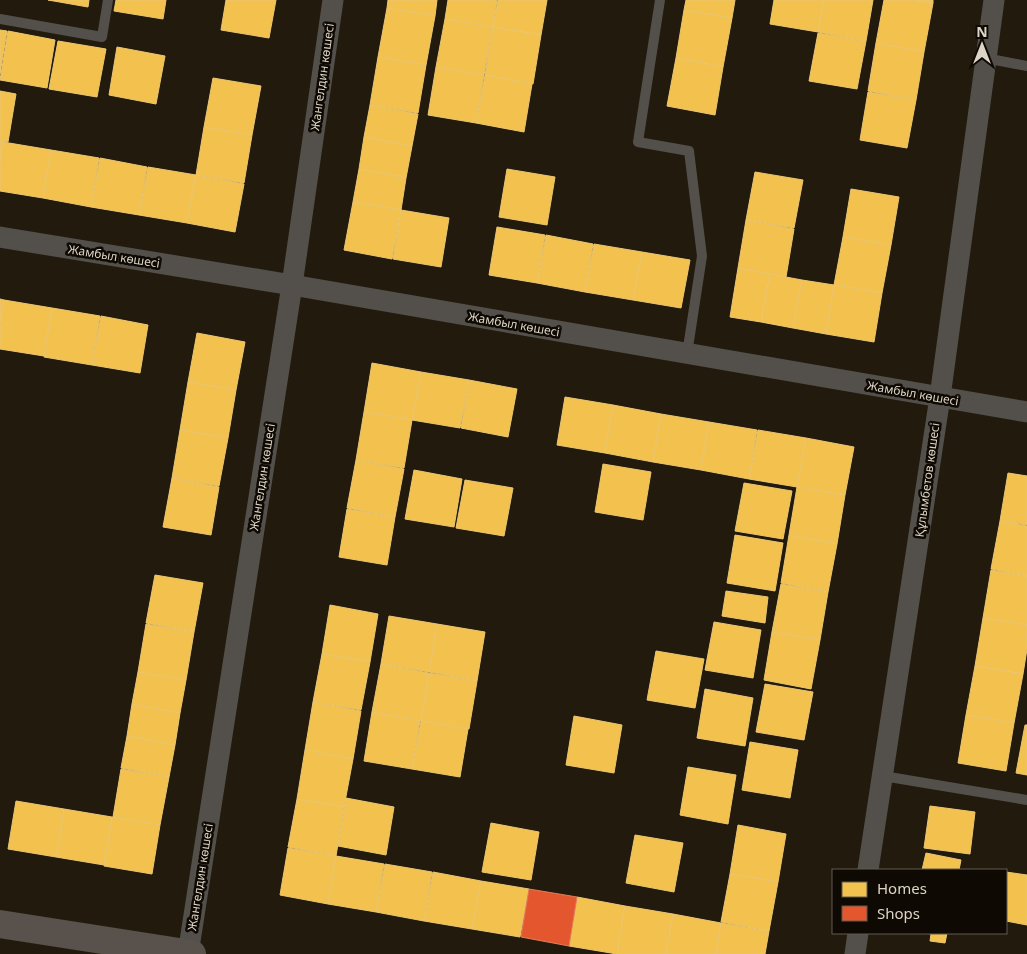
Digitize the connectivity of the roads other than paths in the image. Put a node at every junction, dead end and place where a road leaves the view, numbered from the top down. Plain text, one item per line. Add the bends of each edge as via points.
1 (108, 0) edge
2 (333, 0) edge
3 (660, 0) edge
4 (994, 0) edge
5 (0, 19) edge
6 (985, 58) junction
7 (1027, 66) edge
8 (0, 237) edge
9 (292, 285) junction
10 (687, 354) junction
11 (940, 397) junction
12 (1027, 412) edge
13 (883, 776) junction
14 (1027, 800) edge
15 (868, 869) edge
16 (0, 924) edge
17 (858, 934) edge
18 (189, 954) edge
19 (854, 954) edge

1 - 5 lane via 102,37
2 - 9 street, Жангелдин көшесі
3 - 10 lane via 638,142 689,151 702,256
4 - 6 street, Құлымбетов көшесі
6 - 7 lane
6 - 11 street, Құлымбетов көшесі
8 - 9 street, Жамбыл көшесі
9 - 10 street, Жамбыл көшесі
9 - 18 street, Жангелдин көшесі
10 - 11 street, Жамбыл көшесі
11 - 12 street, Жамбыл көшесі
11 - 13 street, Құлымбетов көшесі
13 - 14 lane
13 - 15 street, Құлымбетов көшесі
16 - 18 street
17 - 19 street

